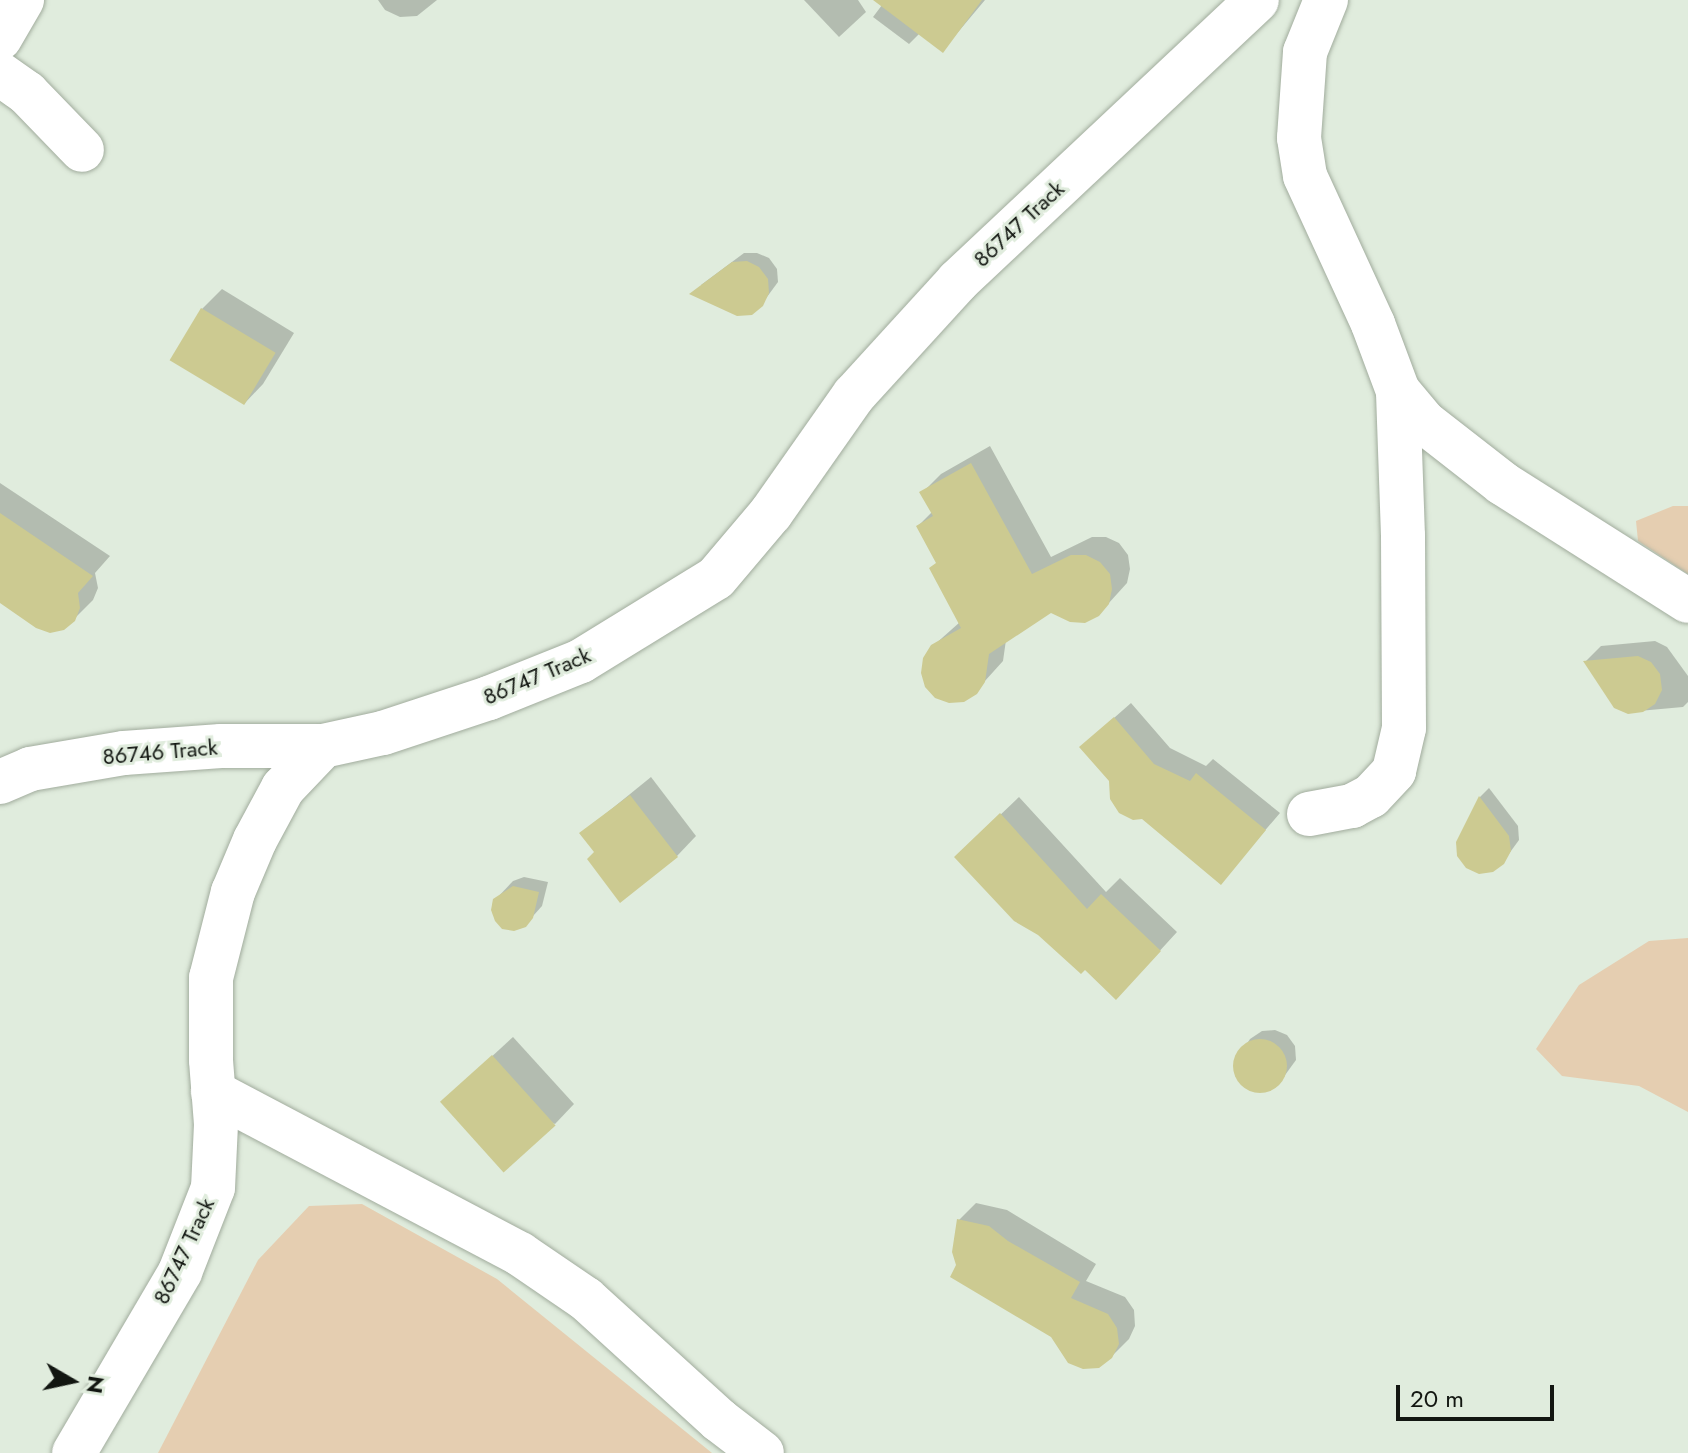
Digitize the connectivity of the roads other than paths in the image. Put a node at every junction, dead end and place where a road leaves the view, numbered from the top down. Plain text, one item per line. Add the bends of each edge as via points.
1 (22, 0) edge
2 (1257, 0) edge
3 (1326, 0) edge
4 (0, 38) edge
5 (0, 74) edge
6 (82, 150) dead end
7 (1398, 391) junction
8 (1688, 601) edge
9 (323, 746) junction
10 (0, 782) edge
11 (1309, 814) dead end
12 (213, 1092) junction
13 (74, 1453) edge
14 (762, 1453) edge

1 - 4 street
2 - 9 street, 86747 Track via 958,281 854,395 771,513 716,578 581,661 383,733
3 - 7 street via 1305,52 1299,138 1305,176
5 - 6 street via 27,93
7 - 8 street via 1424,422 1502,483
7 - 11 street via 1404,728 1394,771 1371,796 1352,806
9 - 10 street, 86746 Track via 124,753 30,769
9 - 12 street, 86747 Track via 283,788 233,892 211,978
12 - 13 street, 86747 Track via 213,1188 180,1272
12 - 14 street via 520,1254 586,1299

